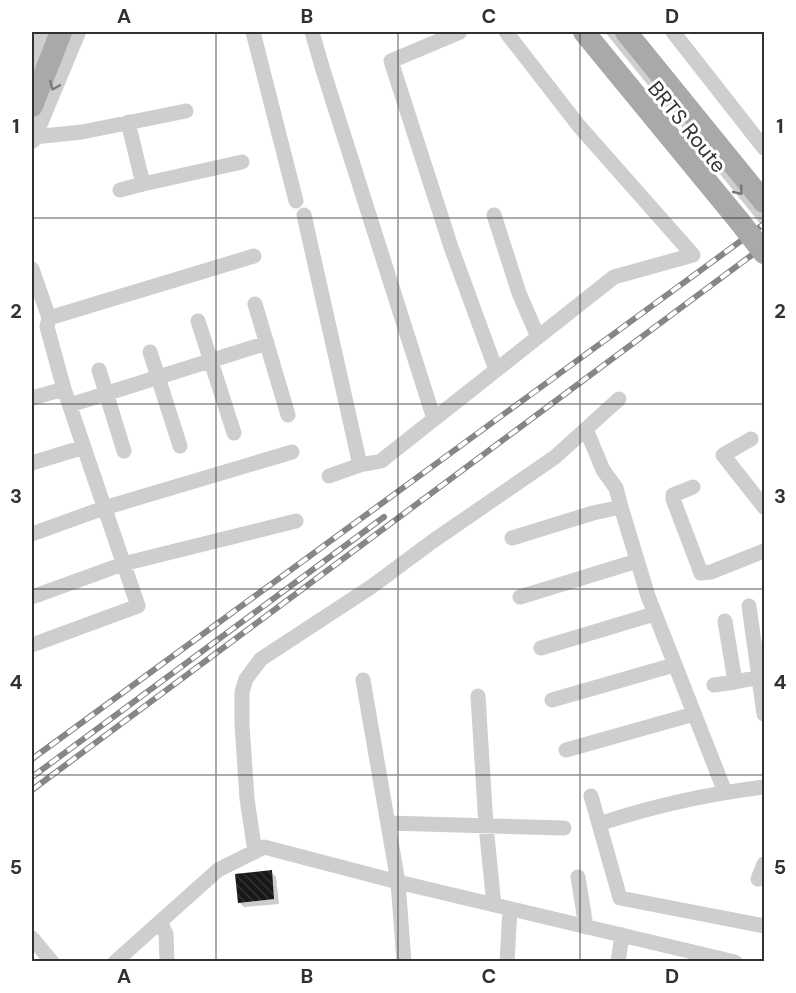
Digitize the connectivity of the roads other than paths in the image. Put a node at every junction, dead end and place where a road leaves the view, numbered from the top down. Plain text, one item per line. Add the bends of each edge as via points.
1 (77, 32) edge
2 (253, 32) edge
3 (312, 32) edge
4 (460, 32) edge
5 (506, 32) edge
6 (585, 32) edge
7 (610, 32) edge
8 (626, 32) edge
9 (678, 33) edge
10 (45, 34) edge
11 (32, 61) edge
12 (32, 106) edge
13 (186, 111) dead end
14 (128, 122) junction
15 (32, 138) edge
16 (765, 148) edge
17 (243, 162) dead end
18 (143, 184) junction
19 (120, 190) dead end
20 (751, 210) edge
21 (494, 214) dead end
22 (765, 222) edge
23 (765, 253) edge
24 (254, 256) dead end
25 (32, 269) edge
26 (255, 304) dead end
27 (198, 321) dead end
28 (48, 323) junction
29 (32, 331) edge
30 (538, 337) junction
31 (267, 343) junction
32 (150, 352) dead end
33 (210, 360) junction
34 (99, 370) dead end
35 (496, 370) junction
36 (158, 376) junction
37 (64, 389) junction
38 (106, 393) junction
39 (32, 398) edge
40 (619, 399) dead end
41 (70, 405) junction
42 (288, 415) dead end
43 (435, 419) junction
44 (586, 429) junction
45 (234, 433) dead end
46 (751, 439) dead end
47 (84, 447) junction
48 (180, 447) dead end
49 (124, 452) dead end
50 (292, 452) dead end
51 (32, 462) edge
52 (360, 465) junction
53 (329, 476) dead end
54 (693, 487) dead end
55 (621, 507) junction
56 (765, 507) edge
57 (104, 508) junction
58 (296, 521) dead end
59 (32, 534) edge
60 (513, 538) dead end
61 (765, 551) edge
62 (637, 561) junction
63 (123, 564) junction
64 (32, 597) edge
65 (520, 597) dead end
66 (749, 606) dead end
67 (654, 614) junction
68 (724, 621) dead end
69 (32, 645) edge
70 (541, 648) dead end
71 (674, 665) junction
72 (762, 676) edge
73 (363, 680) dead end
74 (735, 681) junction
75 (714, 685) dead end
76 (478, 696) dead end
77 (552, 699) dead end
78 (694, 714) junction
79 (765, 714) edge
80 (566, 750) dead end
81 (765, 787) edge
82 (725, 792) junction
83 (591, 796) dead end
84 (388, 823) junction
85 (599, 824) junction
86 (486, 826) junction
87 (564, 828) dead end
88 (255, 852) junction
89 (765, 864) edge
90 (578, 877) dead end
91 (758, 879) dead end
92 (398, 882) junction
93 (494, 905) junction
94 (510, 909) junction
95 (160, 922) junction
96 (765, 926) edge
97 (586, 927) junction
98 (622, 935) junction
99 (32, 938) edge
100 (726, 960) edge
101 (52, 962) edge
102 (115, 962) edge
103 (167, 962) edge
104 (404, 962) edge
105 (507, 962) edge
106 (618, 962) edge

1 -> 15 street
2 - 52 street via 300,208
3 - 43 street
4 - 35 street via 391,61 450,247
5 - 30 street via 579,126 693,255 614,277
6 - 20 main road
7 -> 20 lane, BRTS Route
8 - 20 main road
9 - 16 street
10 - 11 street
10 - 12 main road
13 - 14 street
14 - 15 street
14 - 18 street
17 - 18 street
18 - 19 street
20 - 22 lane, BRTS Route
20 - 23 main road, bridge
21 - 30 street via 519,293
24 - 28 street
25 - 28 street
26 - 31 street
27 - 33 street
28 - 29 street
28 - 37 street
30 - 35 street
31 - 33 street
31 - 42 street
32 - 36 street
33 - 36 street
33 - 45 street
34 - 38 street
35 - 43 street
36 - 38 street
36 - 48 street
37 - 39 street
37 - 41 street
38 - 41 street
38 - 49 street
40 - 44 street
41 - 47 street
43 - 52 street via 381,461
44 - 55 street via 598,462 616,488
44 - 88 street via 555,457 261,659 246,679 242,692 247,799
46 - 56 street via 723,455
47 - 51 street
47 - 57 street
50 - 57 street
52 - 53 street
54 - 61 street via 673,495 673,499 701,573
55 - 60 street
55 - 62 street
57 - 59 street
57 - 63 street
58 - 63 street
62 - 65 street
62 - 67 street
63 - 64 street
63 - 69 street via 138,606
66 - 72 street
67 - 70 street
67 - 71 street
68 - 74 street
71 - 77 street
71 - 78 street
72 - 74 street
72 - 79 street
73 - 84 street
74 - 75 street
76 - 86 street
78 - 80 street
78 - 82 street
81 - 82 street
82 - 85 street
83 - 85 street
84 - 86 street
84 - 92 street
85 - 96 street via 620,898
86 - 87 street
86 - 93 street
88 - 92 street via 264,847
88 - 95 street via 219,870
89 - 91 street
90 - 97 street
92 - 93 street
92 - 104 street
93 - 94 street
94 - 97 street
94 - 105 street
95 - 102 street
95 - 103 street via 166,934
97 - 98 street
98 - 100 street
98 - 106 street
99 - 101 street

